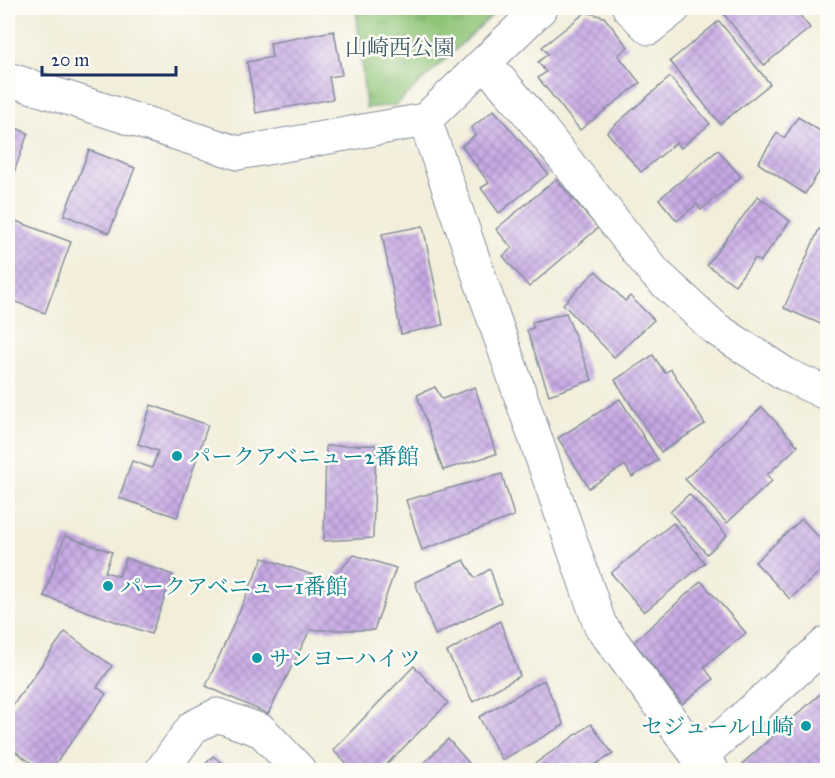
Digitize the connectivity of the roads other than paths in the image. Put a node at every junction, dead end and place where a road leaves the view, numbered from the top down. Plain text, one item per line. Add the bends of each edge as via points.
1 (541, 8) edge
2 (629, 8) edge
3 (674, 8) edge
4 (485, 63) junction
5 (8, 80) edge
6 (425, 120) junction
7 (828, 394) edge
8 (828, 642) edge
9 (706, 764) edge
10 (162, 771) edge
11 (299, 771) edge

1 - 4 street
2 - 3 street via 649,28
4 - 6 street
4 - 7 street via 655,273 716,329 785,374
5 - 6 street via 238,153
6 - 9 street via 600,625
8 - 9 street
10 - 11 street via 193,727 217,715 262,731

